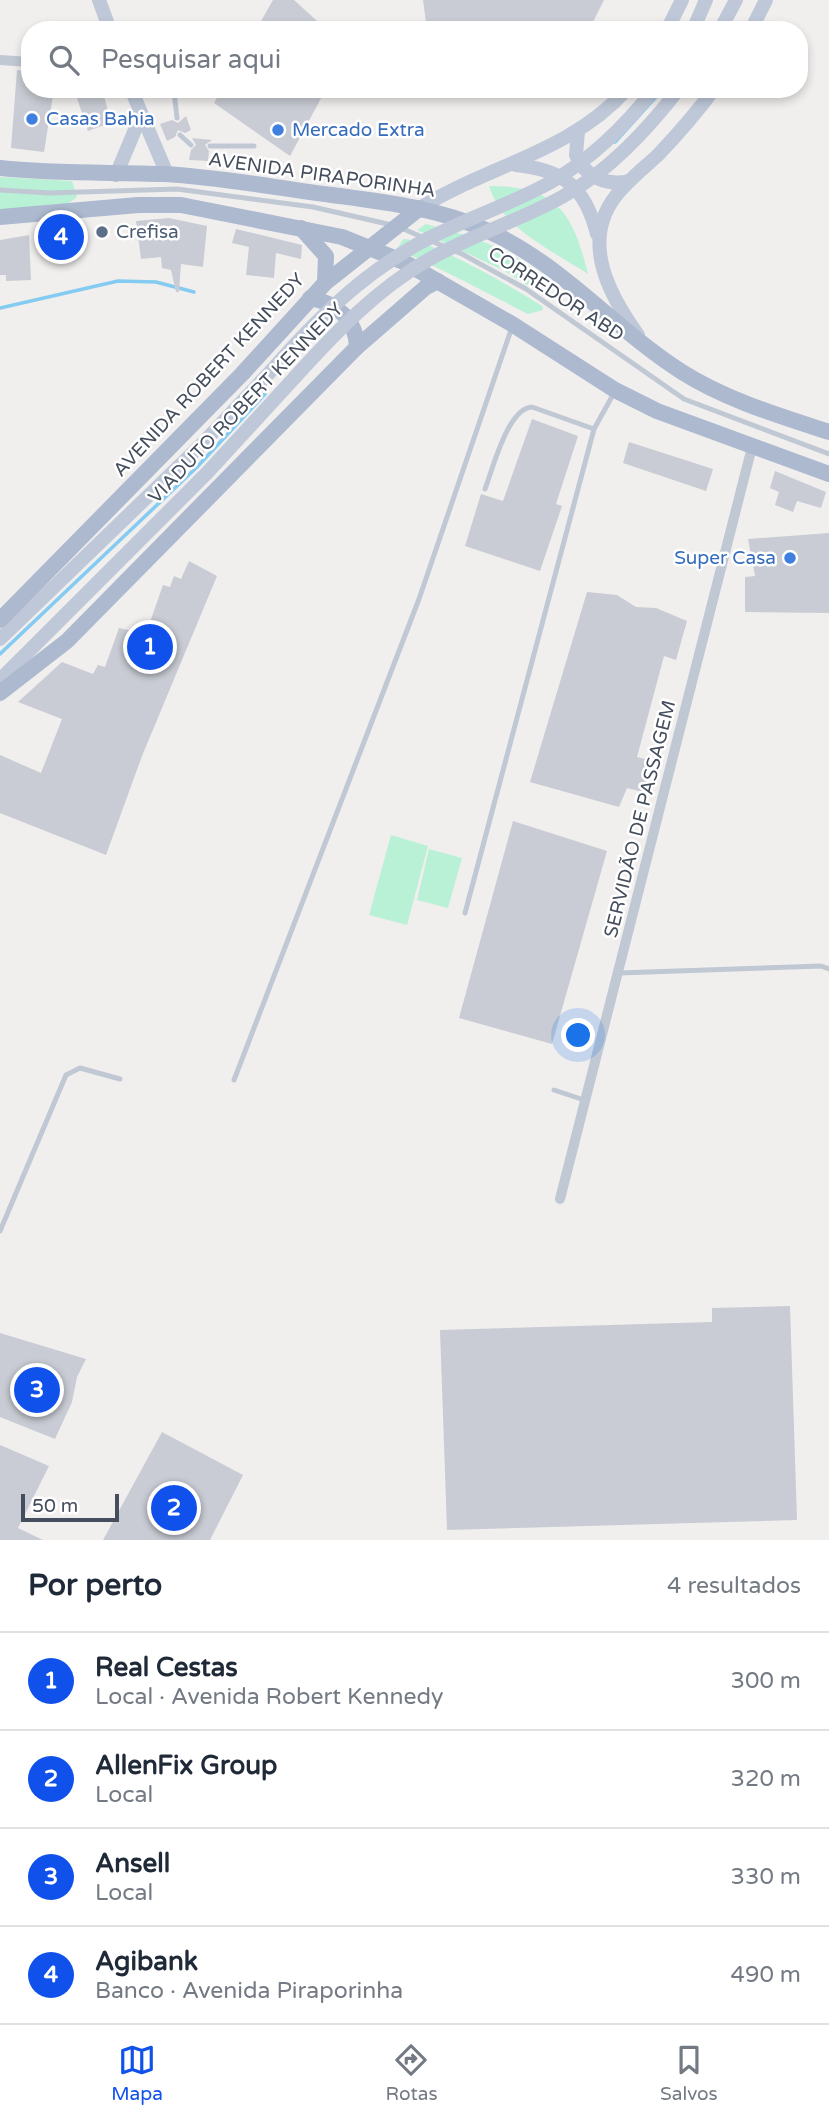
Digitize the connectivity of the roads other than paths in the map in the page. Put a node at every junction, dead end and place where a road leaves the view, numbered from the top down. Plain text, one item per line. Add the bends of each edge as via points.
1 (99, 0) edge
2 (682, 0) edge
3 (706, 0) edge
4 (736, 0) edge
5 (766, 0) edge
6 (107, 21) edge
7 (672, 21) edge
8 (697, 21) edge
9 (725, 21) edge
10 (756, 21) edge
11 (0, 60) edge
12 (21, 61) edge
13 (134, 98) edge
14 (175, 98) edge
15 (616, 98) edge
16 (646, 98) edge
17 (671, 98) edge
18 (707, 98) edge
19 (140, 118) junction
20 (177, 118) dead end
21 (578, 131) junction
22 (180, 135) dead end
23 (191, 145) dead end
24 (210, 146) dead end
25 (254, 146) dead end
26 (512, 165) junction
27 (0, 169) edge
28 (166, 174) junction
29 (116, 175) junction
30 (629, 181) junction
31 (0, 190) edge
32 (420, 208) junction
33 (0, 217) edge
34 (300, 226) junction
35 (398, 226) junction
36 (598, 238) junction
37 (372, 247) junction
38 (438, 281) junction
39 (325, 283) junction
40 (310, 298) junction
41 (512, 324) junction
42 (643, 342) junction
43 (357, 348) junction
44 (615, 390) junction
45 (594, 429) junction
46 (829, 432) edge
47 (752, 447) junction
48 (829, 454) edge
49 (829, 474) edge
50 (485, 489) dead end
51 (0, 620) edge
52 (0, 639) edge
53 (0, 680) edge
54 (0, 693) edge
55 (465, 913) dead end
56 (829, 969) edge
57 (619, 973) junction
58 (120, 1079) dead end
59 (234, 1080) dead end
60 (554, 1090) dead end
61 (586, 1101) junction
62 (560, 1199) dead end
63 (0, 1231) edge

1 - 6 main road
2 - 7 main road
3 - 8 main road
4 - 9 main road
5 - 10 main road
11 - 12 street
13 - 19 main road
14 - 20 lane
15 - 21 main road, AVENIDA ROBERT KENNEDY
16 - 52 main road, VIADUTO ROBERT KENNEDY, bridge via 615,133 560,176 415,245 345,294 203,443
17 - 53 main road, VIADUTO ROBERT KENNEDY, bridge via 629,147 581,185 429,260 358,313 208,473
18 - 30 main road
19 - 28 main road
19 - 29 main road
21 - 26 main road, AVENIDA ROBERT KENNEDY
21 - 30 main road via 575,147 585,168 604,182
22 - 23 lane
24 - 25 lane
26 - 32 main road, AVENIDA ROBERT KENNEDY via 467,182
26 - 36 main road via 539,168 568,182 587,202
27 - 29 main road, AVENIDA PIRAPORINHA
28 - 29 main road, AVENIDA PIRAPORINHA
28 - 32 main road, AVENIDA PIRAPORINHA
30 - 36 main road via 608,208
31 - 35 lane, CORREDOR ABD via 177,189 313,207
32 - 35 main road, AVENIDA ROBERT KENNEDY
32 - 42 main road, AVENIDA PIRAPORINHA via 462,220 539,259
33 - 34 main road via 181,205
34 - 37 main road
34 - 39 main road via 326,256
35 - 37 main road, AVENIDA ROBERT KENNEDY
35 - 48 lane, CORREDOR ABD via 526,289 684,398
36 - 42 main road via 605,278
37 - 38 main road
37 - 39 main road, AVENIDA ROBERT KENNEDY
38 - 41 main road
38 - 43 main road
39 - 40 main road, AVENIDA ROBERT KENNEDY
40 - 43 main road via 342,312 354,329
40 - 51 main road, AVENIDA ROBERT KENNEDY via 242,374
41 - 44 main road
41 - 59 lane via 419,599
42 - 46 main road, AVENIDA PIRAPORINHA via 708,387
43 - 54 main road via 66,641
44 - 45 lane
44 - 47 main road
45 - 50 lane via 525,407 513,417
45 - 55 lane
47 - 49 main road
47 - 57 street, SERVIDÃO DE PASSAGEM
56 - 57 lane via 821,965
57 - 61 street, SERVIDÃO DE PASSAGEM
58 - 63 lane via 80,1068 66,1075
60 - 61 lane
61 - 62 street, SERVIDÃO DE PASSAGEM

